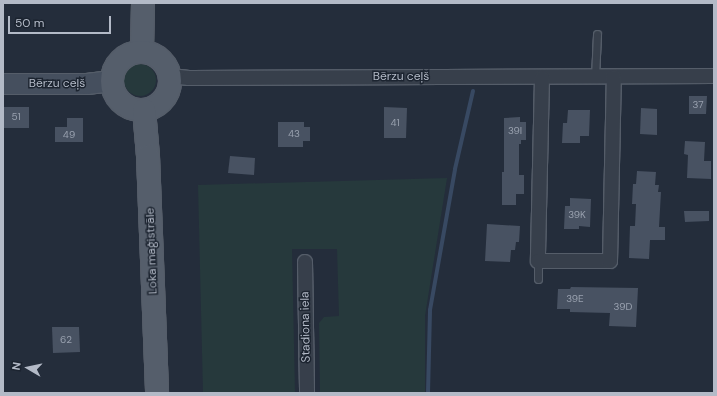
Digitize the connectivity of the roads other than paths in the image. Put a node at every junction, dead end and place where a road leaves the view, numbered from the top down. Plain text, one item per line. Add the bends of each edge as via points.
1 (143, 3) edge
2 (598, 34) dead end
3 (142, 51) junction
4 (713, 74) edge
5 (180, 77) junction
6 (595, 77) junction
7 (614, 77) junction
8 (542, 78) junction
9 (112, 81) junction
10 (3, 84) edge
11 (144, 110) junction
12 (538, 261) junction
13 (305, 262) dead end
14 (538, 279) dead end
15 (157, 393) edge
16 (308, 393) edge

1 - 3 main road
2 - 6 lane
3 - 5 main road via 160,58
3 - 9 main road via 124,56 113,71
4 - 7 street, Bērzu ceļš
5 - 8 street, Bērzu ceļš
5 - 11 main road via 170,85 161,102
6 - 7 street, Bērzu ceļš
6 - 8 street, Bērzu ceļš
7 - 12 street via 610,261
8 - 12 street
9 - 10 street, Bērzu ceļš via 87,84
9 - 11 main road via 118,99 134,109
11 - 15 main road, Loka maģistrāle
12 - 14 lane
13 - 16 street, Stadiona iela

